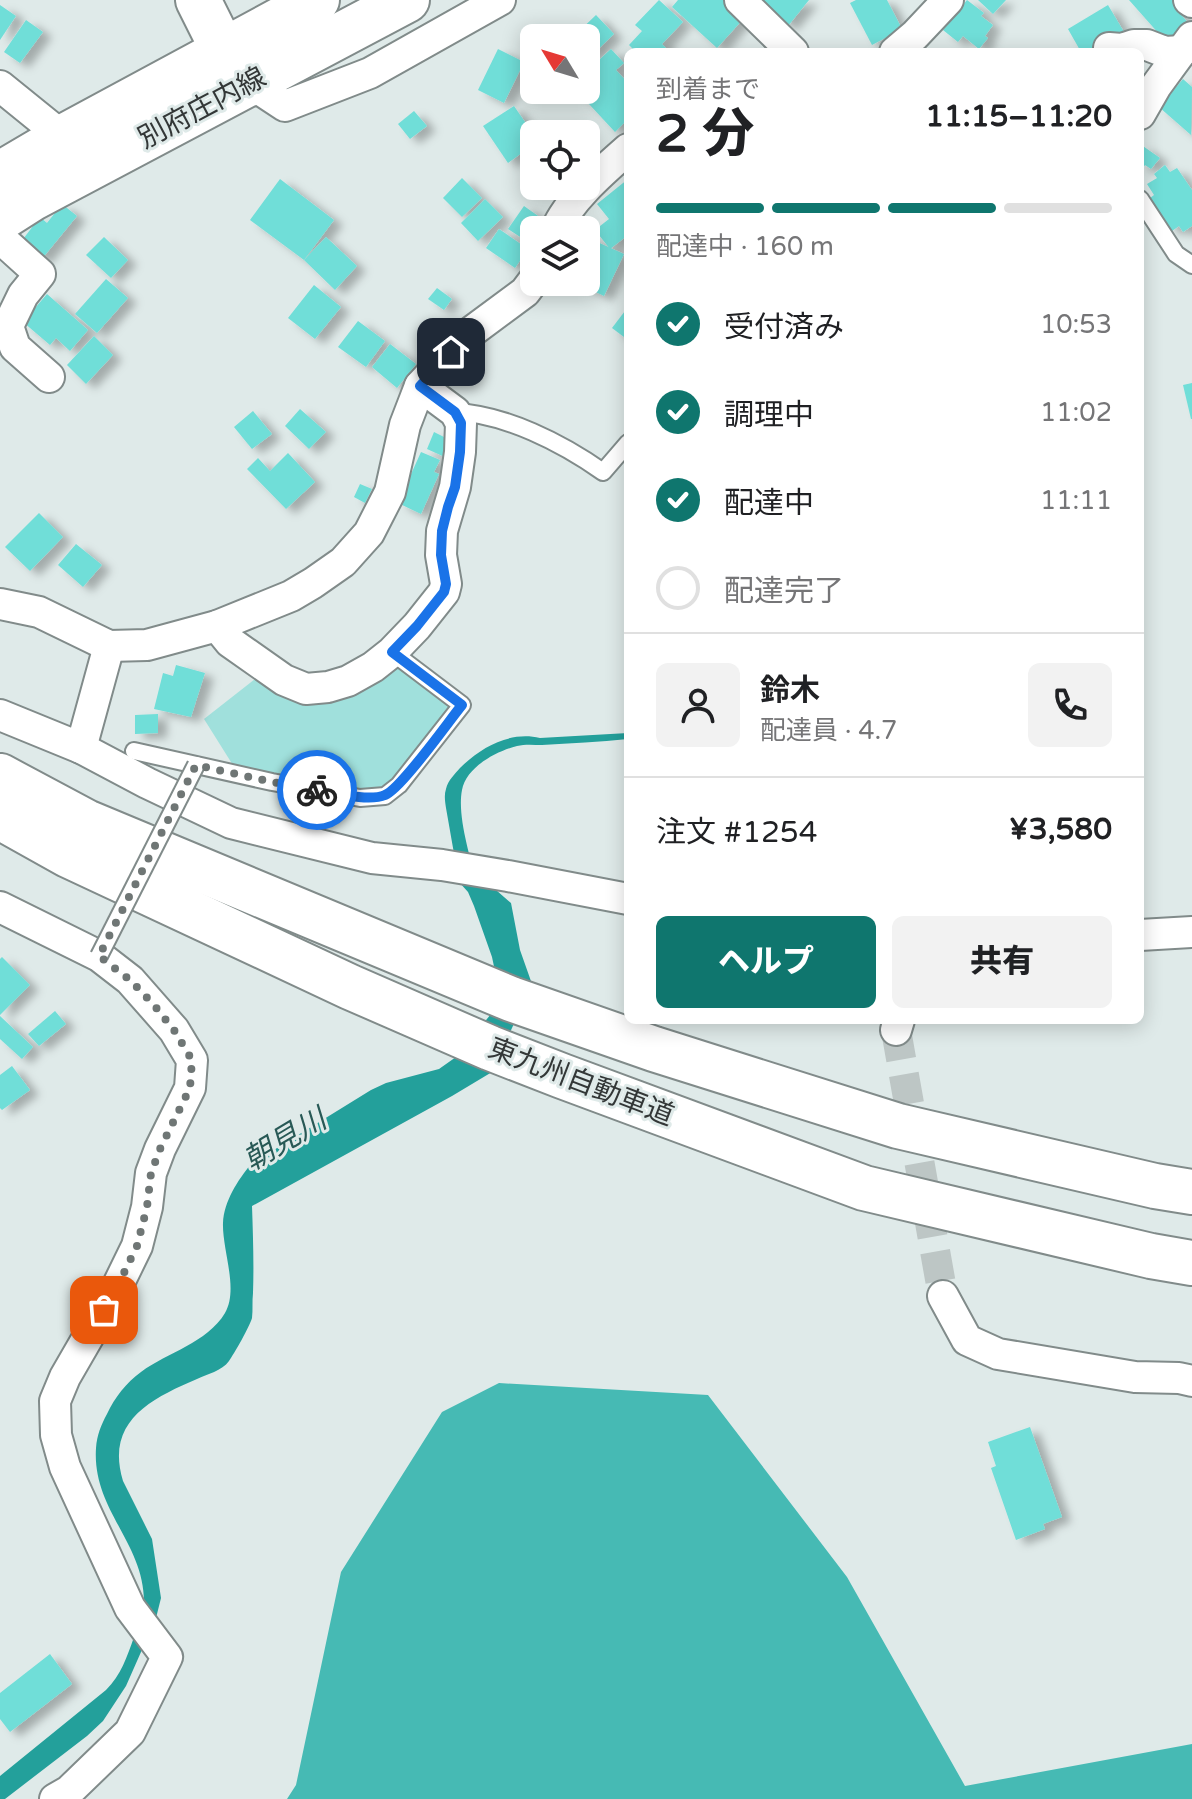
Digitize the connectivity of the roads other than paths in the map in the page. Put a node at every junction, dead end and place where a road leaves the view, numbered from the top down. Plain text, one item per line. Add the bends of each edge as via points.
1 (198, 0) edge
2 (317, 0) edge
3 (407, 0) edge
4 (500, 0) edge
5 (740, 0) edge
6 (948, 0) edge
7 (1187, 44) edge
8 (789, 48) edge
9 (900, 48) edge
10 (1125, 48) edge
11 (237, 67) junction
12 (0, 86) edge
13 (1144, 107) edge
14 (63, 137) junction
15 (624, 152) edge
16 (0, 174) edge
17 (1144, 205) edge
18 (562, 216) edge
19 (0, 219) edge
20 (0, 238) edge
21 (1192, 265) edge
22 (520, 296) edge
23 (49, 377) dead end
24 (420, 386) junction
25 (455, 412) junction
26 (624, 448) edge
27 (0, 604) edge
28 (217, 626) junction
29 (109, 646) junction
30 (392, 652) junction
31 (0, 715) edge
32 (81, 748) junction
33 (134, 751) dead end
34 (196, 765) junction
35 (0, 776) edge
36 (0, 817) edge
37 (624, 898) edge
38 (0, 907) edge
39 (1192, 932) edge
40 (1144, 935) edge
41 (99, 956) junction
42 (1192, 1192) edge
43 (1192, 1263) edge
44 (943, 1296) tunnel mouth
45 (1192, 1381) edge
46 (55, 1799) edge

1 - 11 main road
2 - 11 main road, 別府庄内線
3 - 11 main road, 別府庄内線
4 - 11 street via 370,73 285,106
5 - 8 street
6 - 9 street
7 - 10 street via 1165,52 1147,45
7 - 13 street
11 - 14 main road, 別府庄内線
11 - 19 main road, 別府庄内線
12 - 14 street
14 - 16 main road, 別府庄内線
15 - 18 street
17 - 21 lane via 1176,254
20 - 23 street via 40,274 8,326 15,347
22 - 24 street via 467,335
24 - 25 street
24 - 28 street via 390,492 369,533 343,562 313,583
25 - 26 lane via 492,417 546,438 603,472
25 - 30 street via 461,423 460,452 442,531 444,592
27 - 29 street via 39,612
28 - 29 street via 147,645
28 - 30 street via 230,642 306,689 348,681
29 - 32 street
30 - 34 lane via 462,705 385,796 360,798
31 - 32 street
32 - 37 street via 231,823 372,858 442,865
33 - 34 lane
34 - 41 lane, bridge
35 - 42 main road, 東九州自動車道 via 86,822 370,941 511,999 654,1049 898,1126
36 - 43 main road, 東九州自動車道 via 68,855 350,987 634,1103 864,1188
38 - 41 street
39 - 40 street
41 - 46 street via 130,980 174,1030 192,1060 190,1088 151,1173 137,1246 55,1401 56,1435 65,1467 130,1608 167,1657 130,1732
44 - 45 street via 967,1340 998,1354

